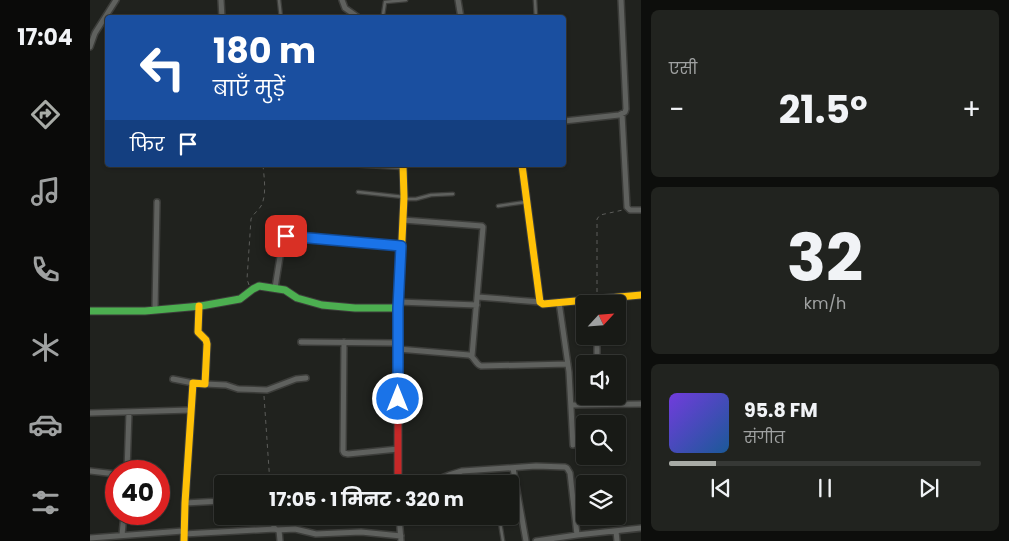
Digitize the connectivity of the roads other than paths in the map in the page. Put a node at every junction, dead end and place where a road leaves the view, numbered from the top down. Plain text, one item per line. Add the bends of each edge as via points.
1 (116, 0) edge
2 (221, 0) edge
3 (279, 0) edge
4 (342, 0) edge
5 (406, 0) edge
6 (458, 0) edge
7 (535, 0) edge
8 (621, 0) edge
9 (106, 15) edge
10 (222, 15) edge
11 (281, 15) edge
12 (355, 15) edge
13 (383, 15) edge
14 (461, 15) edge
15 (536, 15) edge
16 (105, 17) edge
17 (90, 47) edge
18 (622, 114) junction
19 (566, 120) edge
20 (403, 167) edge
21 (522, 167) edge
22 (358, 192) dead end
23 (453, 194) dead end
24 (404, 198) junction
25 (157, 202) dead end
26 (527, 202) junction
27 (498, 206) dead end
28 (641, 210) edge
29 (402, 220) junction
30 (401, 246) junction
31 (275, 288) junction
32 (641, 294) edge
33 (478, 297) junction
34 (626, 297) edge
35 (540, 302) junction
36 (559, 302) junction
37 (576, 302) edge
38 (398, 305) junction
39 (477, 305) junction
40 (199, 306) junction
41 (155, 309) junction
42 (90, 311) edge
43 (302, 342) dead end
44 (344, 342) junction
45 (398, 346) junction
46 (472, 356) junction
47 (568, 364) junction
48 (306, 378) dead end
49 (173, 379) dead end
50 (193, 383) junction
51 (205, 384) junction
52 (626, 404) edge
53 (641, 404) edge
54 (571, 405) junction
55 (576, 405) edge
56 (190, 410) junction
57 (130, 412) junction
58 (90, 413) edge
59 (573, 445) dead end
60 (398, 450) junction
61 (127, 460) edge
62 (513, 468) junction
63 (90, 471) edge
64 (105, 473) edge
65 (398, 475) edge
66 (449, 475) edge
67 (214, 501) edge
68 (185, 502) junction
69 (123, 525) edge
70 (276, 525) edge
71 (400, 525) edge
72 (500, 525) edge
73 (641, 528) edge
74 (277, 530) junction
75 (616, 531) junction
76 (309, 533) junction
77 (122, 535) junction
78 (184, 535) edge
79 (577, 535) junction
80 (90, 538) edge
81 (100, 539) edge
82 (401, 539) edge
83 (280, 541) edge
84 (309, 541) edge
85 (503, 541) edge
86 (526, 541) edge
87 (536, 541) edge
88 (617, 541) edge

1 - 9 street
2 - 10 street
3 - 11 lane
4 - 12 street via 345,8
5 - 13 lane via 385,2
6 - 14 street
7 - 15 lane
8 - 18 street via 626,109
16 - 17 street
18 - 19 street
18 - 28 street via 627,207
20 - 24 street
21 - 26 street
22 - 24 lane
23 - 24 lane via 431,195 416,200
24 - 29 street
25 - 41 street
26 - 27 lane
26 - 35 street
29 - 30 street
29 - 33 street via 483,227
30 - 31 street via 286,236 282,238
30 - 38 street
31 - 38 street via 322,305 355,308
31 - 40 street via 259,286 239,300
32 - 34 street
33 - 35 street
33 - 39 street
35 - 36 street
36 - 37 street
36 - 47 street
38 - 39 street
38 - 45 street
39 - 46 street
40 - 41 street
40 - 51 street via 198,332 207,344
41 - 42 street
43 - 44 street
44 - 45 street
44 - 60 street via 343,451 348,454
45 - 46 street
45 - 60 street
46 - 47 street via 481,366
47 - 54 street
48 - 51 street via 263,390
49 - 50 street
50 - 51 street
50 - 56 street
52 - 53 street
54 - 55 street
54 - 59 street
56 - 57 street
56 - 68 street
57 - 58 street
57 - 61 street
60 - 65 street
62 - 66 street via 462,471
62 - 79 street via 568,468
62 - 86 street
63 - 64 street
67 - 68 street
68 - 78 street
69 - 77 street
70 - 74 street
71 - 82 street
72 - 85 lane
73 - 75 street
74 - 76 street via 295,529
74 - 78 street
74 - 83 street
75 - 79 street
75 - 88 street
76 - 82 street via 361,532
76 - 84 street
77 - 78 street
77 - 81 street
79 - 87 street
80 - 81 street

